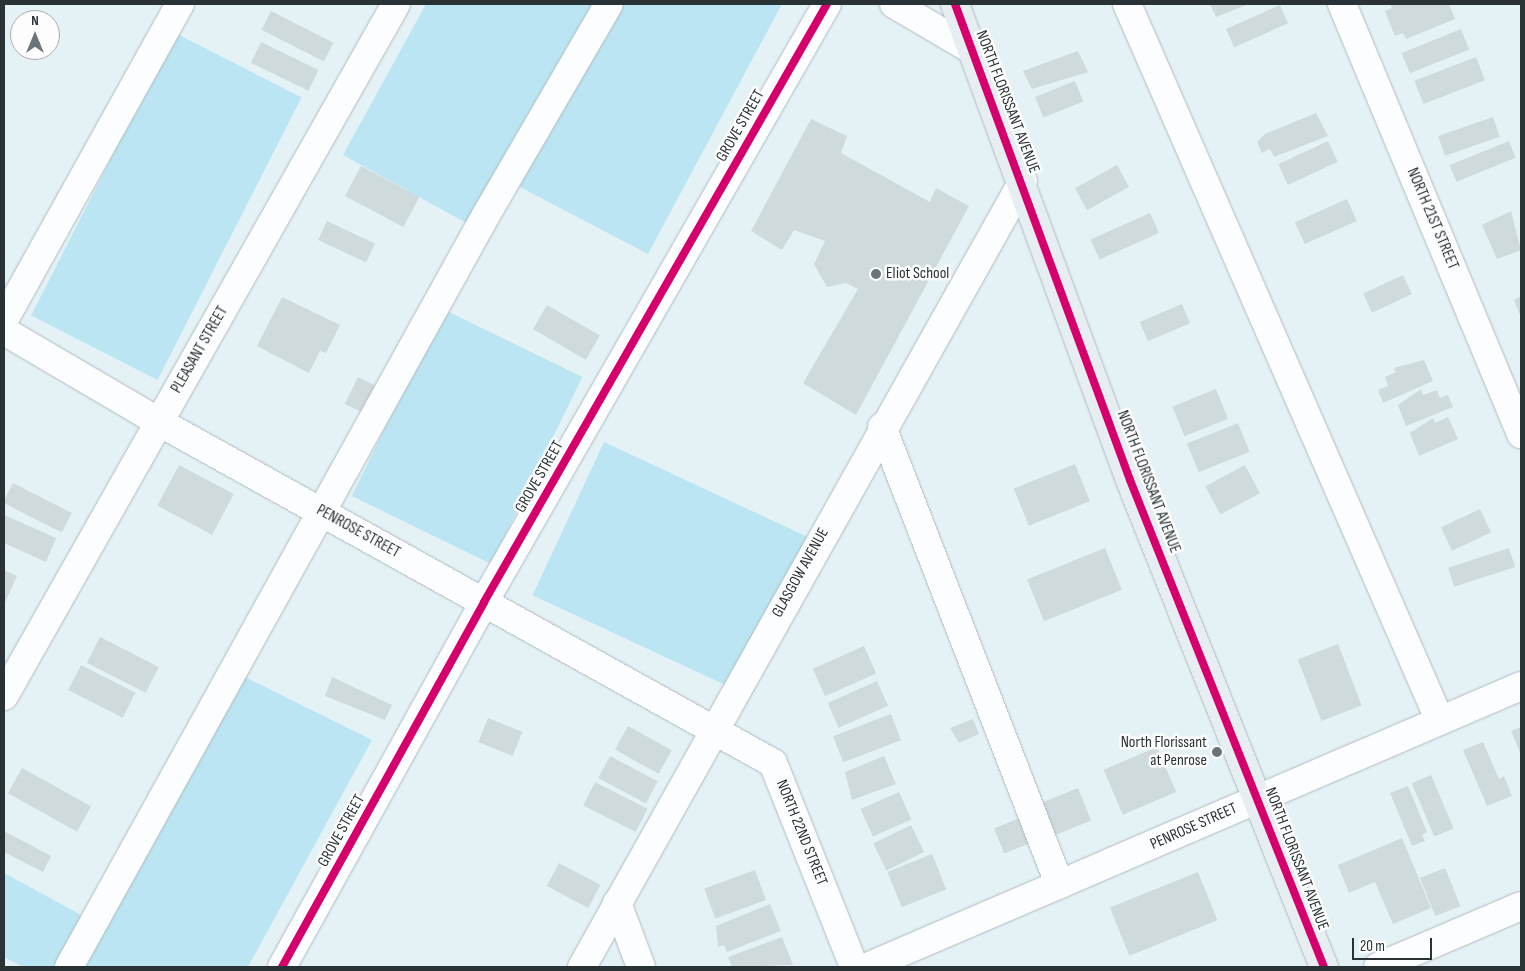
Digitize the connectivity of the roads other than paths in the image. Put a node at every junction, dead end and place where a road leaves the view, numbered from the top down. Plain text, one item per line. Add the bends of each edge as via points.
1 (180, 4) edge
2 (396, 4) edge
3 (609, 4) edge
4 (827, 4) edge
5 (894, 4) edge
6 (955, 4) edge
7 (1127, 4) edge
8 (1342, 4) edge
9 (972, 50) junction
10 (1023, 181) junction
11 (4, 320) edge
12 (4, 330) edge
13 (159, 422) junction
14 (882, 427) junction
15 (1521, 434) edge
16 (324, 513) junction
17 (484, 602) junction
18 (1521, 686) edge
19 (4, 696) edge
20 (1440, 721) junction
21 (713, 731) junction
22 (1258, 799) junction
23 (1060, 885) junction
24 (617, 903) junction
25 (1521, 906) edge
26 (69, 967) edge
27 (282, 967) edge
28 (582, 967) edge
29 (641, 967) edge
30 (854, 967) edge
31 (867, 967) edge
32 (1324, 967) edge
33 (1378, 967) edge

1 - 11 street
2 - 13 street, PLEASANT STREET
3 - 16 street via 486,215
4 - 17 street, GROVE STREET
5 - 9 street
6 - 9 main road, NORTH FLORISSANT AVENUE
7 - 20 street
8 - 15 street, NORTH 21ST STREET
9 - 10 main road, NORTH FLORISSANT AVENUE
10 - 14 street, GLASGOW AVENUE
10 - 22 main road, NORTH FLORISSANT AVENUE via 1130,480
12 - 13 street, PENROSE STREET
13 - 16 street, PENROSE STREET
13 - 19 street, PLEASANT STREET
14 - 21 street, GLASGOW AVENUE
14 - 23 street
16 - 17 street, PENROSE STREET
16 - 26 street
17 - 21 street, PENROSE STREET
17 - 27 street, GROVE STREET
18 - 20 street, PENROSE STREET
20 - 22 street, PENROSE STREET
21 - 24 street, GLASGOW AVENUE
21 - 30 street, NORTH 22ND STREET via 773,763
22 - 23 street, PENROSE STREET
22 - 32 main road, NORTH FLORISSANT AVENUE
23 - 31 street, PENROSE STREET
24 - 28 street, GLASGOW AVENUE
24 - 29 street
25 - 33 street

